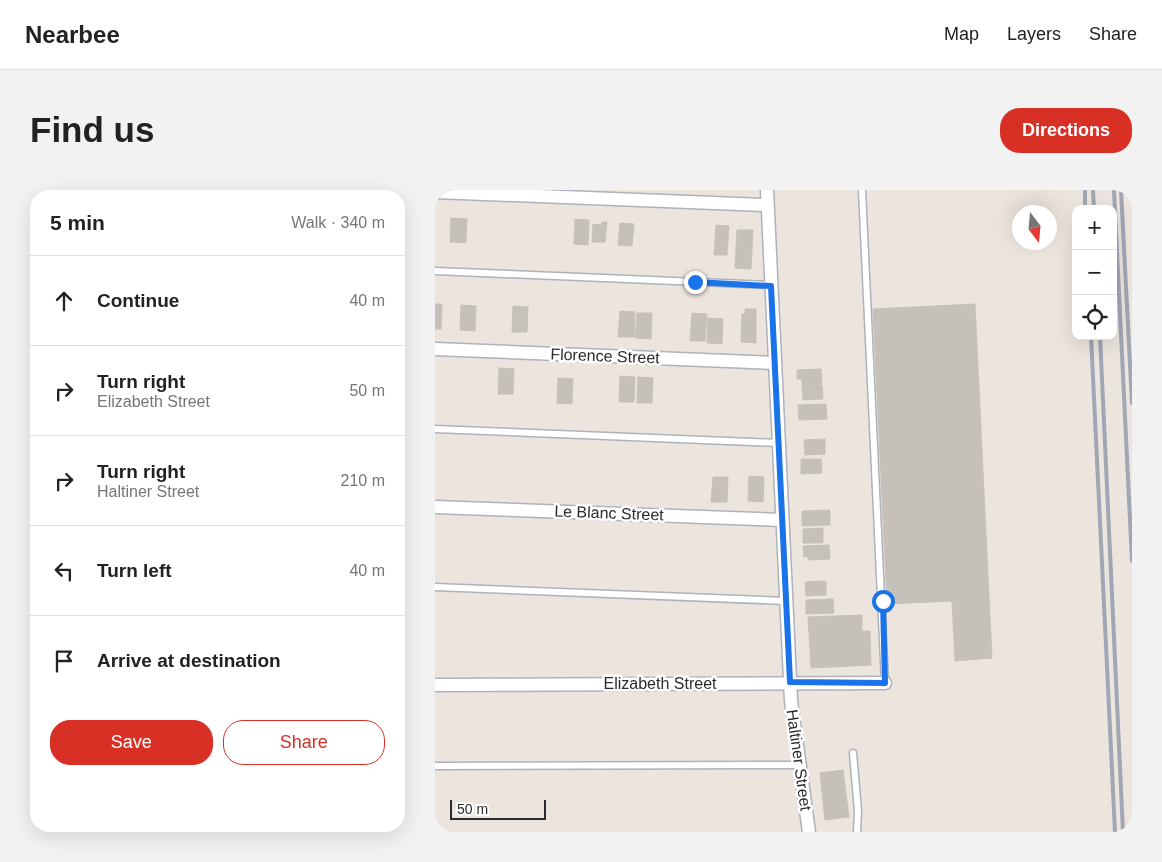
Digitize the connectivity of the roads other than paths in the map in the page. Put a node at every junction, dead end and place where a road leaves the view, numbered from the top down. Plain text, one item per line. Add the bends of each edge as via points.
1 (767, 190) edge
2 (862, 190) edge
3 (435, 192) edge
4 (767, 205) junction
5 (435, 271) edge
6 (772, 292) junction
7 (435, 349) edge
8 (775, 363) junction
9 (435, 429) edge
10 (779, 443) junction
11 (435, 506) edge
12 (782, 520) junction
13 (435, 588) edge
14 (786, 601) junction
15 (790, 682) junction
16 (885, 683) joint
17 (435, 684) edge
18 (853, 752) dead end
19 (800, 765) junction
20 (435, 766) edge
21 (809, 832) edge
22 (857, 832) edge

1 - 4 street, Haltiner Street
2 - 16 lane
3 - 4 street
4 - 6 street, Haltiner Street
5 - 6 lane
6 - 8 street, Haltiner Street
7 - 8 street, Florence Street
8 - 10 street, Haltiner Street
9 - 10 lane
10 - 12 street, Haltiner Street
11 - 12 street, Le Blanc Street
12 - 14 street, Haltiner Street
13 - 14 lane
14 - 15 street, Haltiner Street
15 - 16 street, Elizabeth Street
15 - 17 street, Elizabeth Street
15 - 19 street, Haltiner Street
18 - 22 lane
19 - 20 lane
19 - 21 street, Haltiner Street

